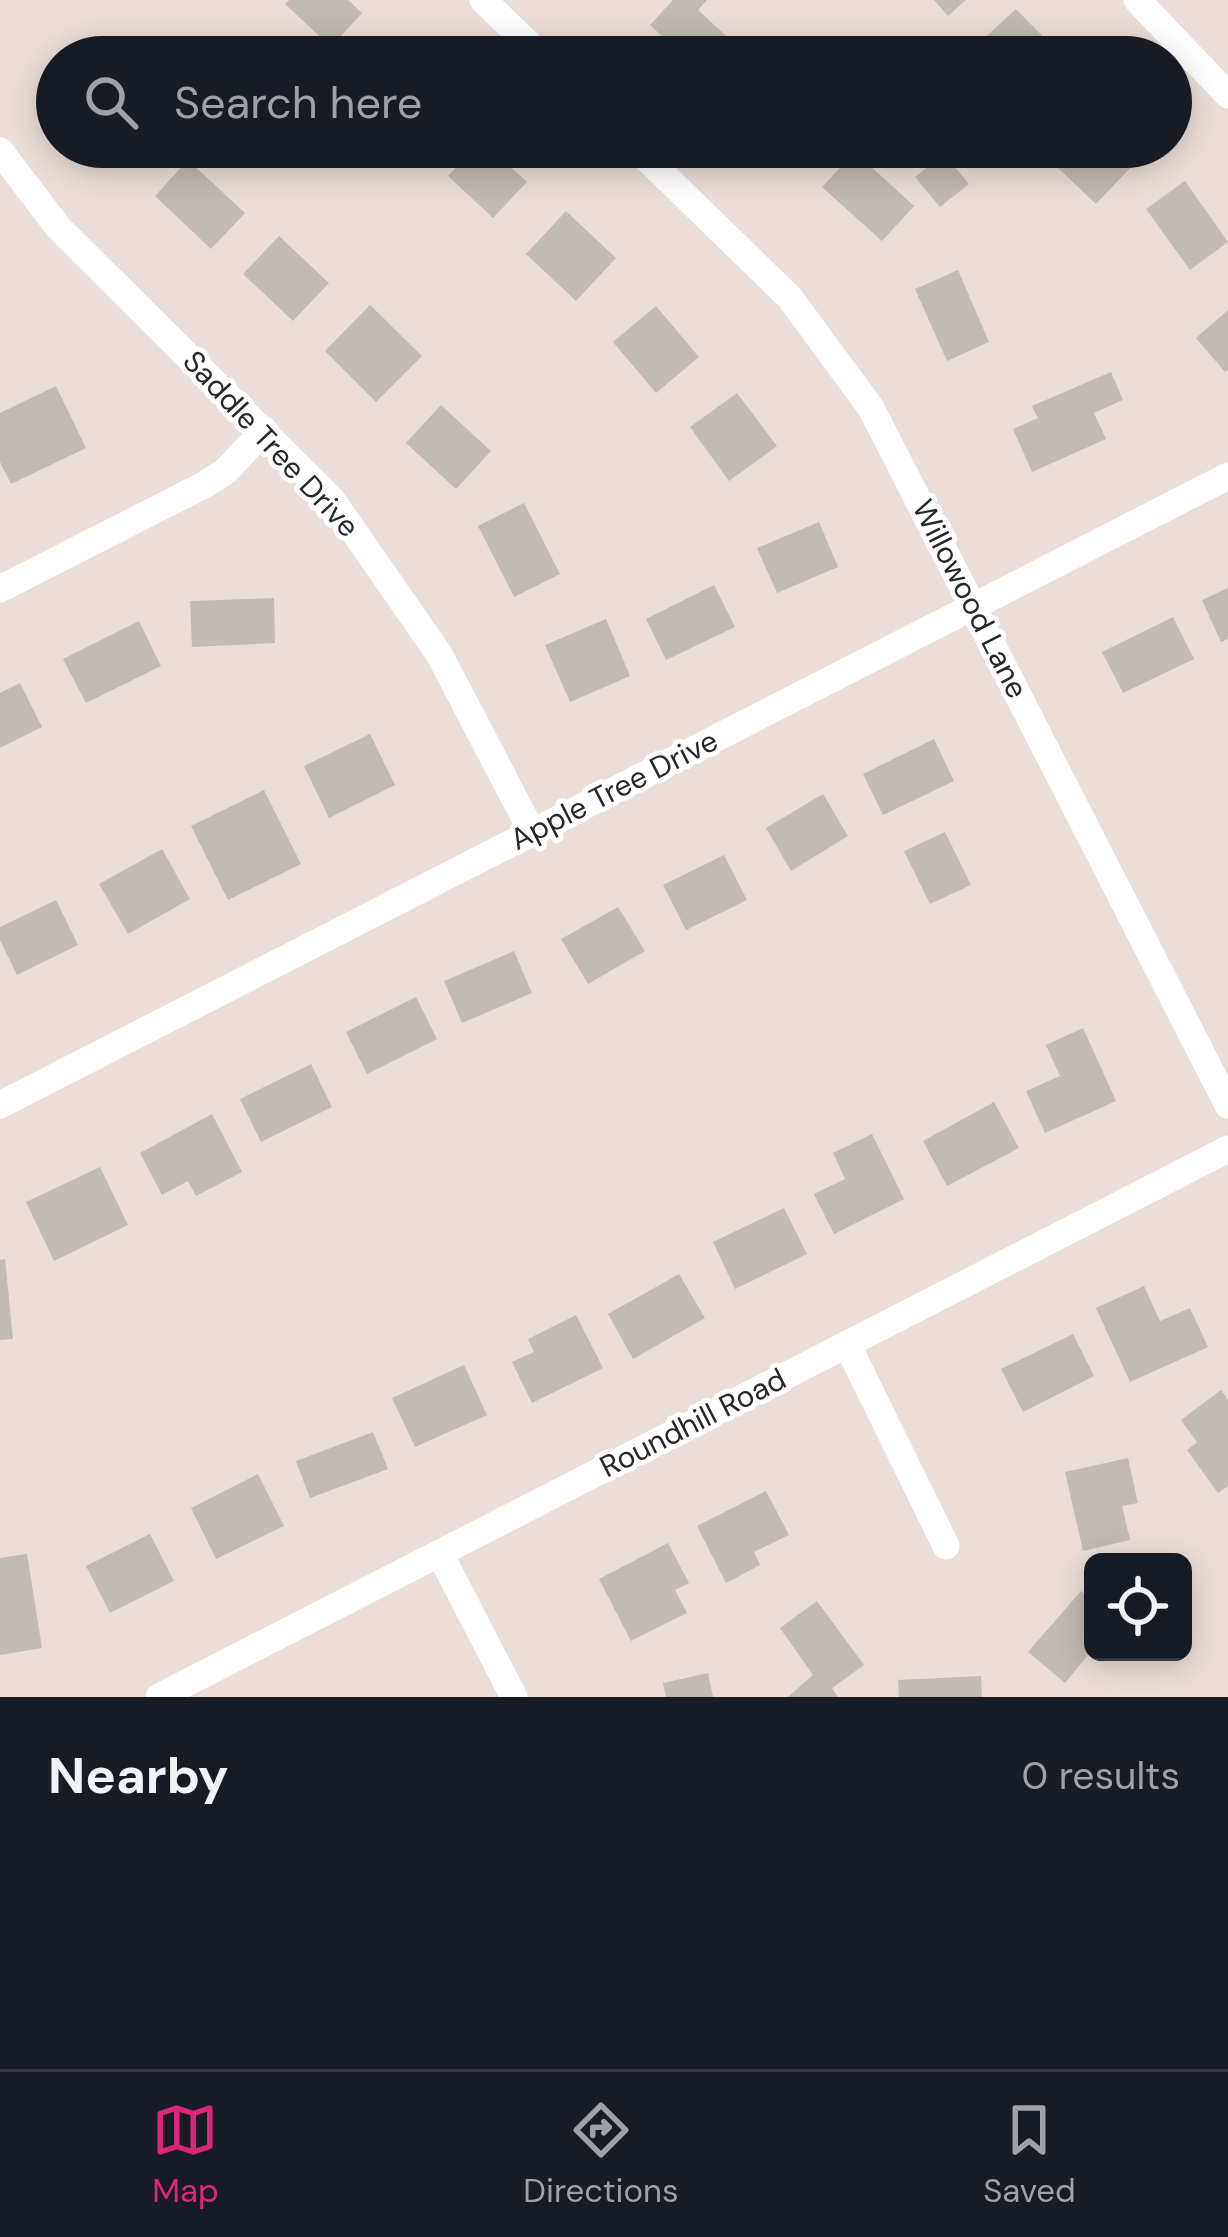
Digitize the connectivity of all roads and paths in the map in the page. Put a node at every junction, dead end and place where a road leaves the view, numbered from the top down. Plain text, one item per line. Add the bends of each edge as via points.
1 (484, 0) edge
2 (1137, 0) edge
3 (521, 36) edge
4 (1171, 36) edge
5 (1192, 57) edge
6 (1228, 95) edge
7 (0, 151) edge
8 (657, 168) edge
9 (264, 430) junction
10 (1228, 476) edge
11 (0, 589) edge
12 (974, 606) junction
13 (532, 832) junction
14 (0, 1105) edge
15 (1228, 1105) edge
16 (1228, 1149) edge
17 (847, 1344) junction
18 (946, 1546) dead end
19 (440, 1554) junction
20 (159, 1697) edge
21 (514, 1697) edge

1 - 3 street
2 - 4 street
5 - 6 street
7 - 9 street, Saddle Tree Drive via 58,227
8 - 12 street, Willowood Lane via 834,350
9 - 11 street via 204,485
9 - 13 street, Saddle Tree Drive via 332,500 393,582
10 - 12 street, Apple Tree Drive
12 - 13 street, Apple Tree Drive
12 - 15 street, Willowood Lane
13 - 14 street, Apple Tree Drive
16 - 17 street, Roundhill Road
17 - 18 street
17 - 19 street, Roundhill Road
19 - 20 street, Roundhill Road
19 - 21 street

